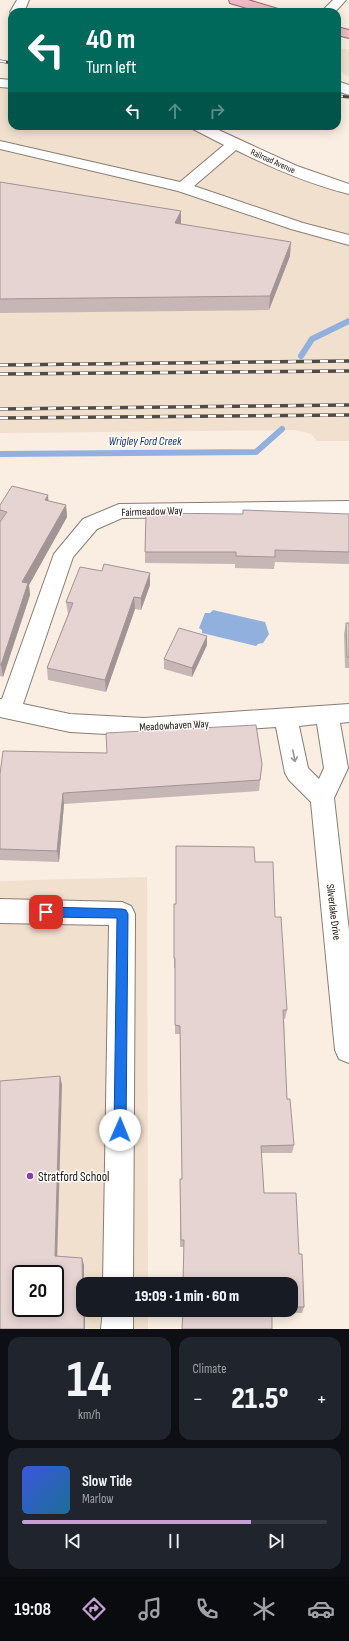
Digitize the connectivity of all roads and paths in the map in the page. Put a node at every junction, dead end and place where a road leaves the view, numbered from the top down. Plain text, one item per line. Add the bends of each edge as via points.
1 (235, 0) edge
2 (340, 0) edge
3 (222, 4) dead end
4 (228, 8) edge
5 (260, 8) edge
6 (332, 8) edge
7 (206, 130) edge
8 (0, 144) edge
9 (234, 144) junction
10 (183, 187) junction
11 (349, 189) edge
12 (349, 240) edge
13 (349, 508) edge
14 (4, 709) edge
15 (338, 714) edge
16 (286, 718) junction
17 (322, 798) junction
18 (0, 911) edge
19 (345, 961) edge
20 (349, 1050) edge
21 (118, 1277) edge
22 (118, 1317) edge
23 (117, 1329) edge

1 - 5 main road
2 - 6 street
3 - 4 main road
7 - 9 street, Railroad Avenue
8 - 10 street
9 - 10 street
9 - 11 street, Railroad Avenue via 322,183
10 - 12 street via 297,226
13 - 14 street, Fairmeadow Way via 119,511 90,524 64,554
14 - 16 street, Meadowhaven Way via 70,723 144,727
15 - 16 street, Meadowhaven Way
15 - 17 street via 336,768
16 -> 17 street via 297,773
17 - 19 street, Silverlake Drive
18 - 21 street via 122,914
19 - 20 street, Silverlake Drive
22 - 23 street

